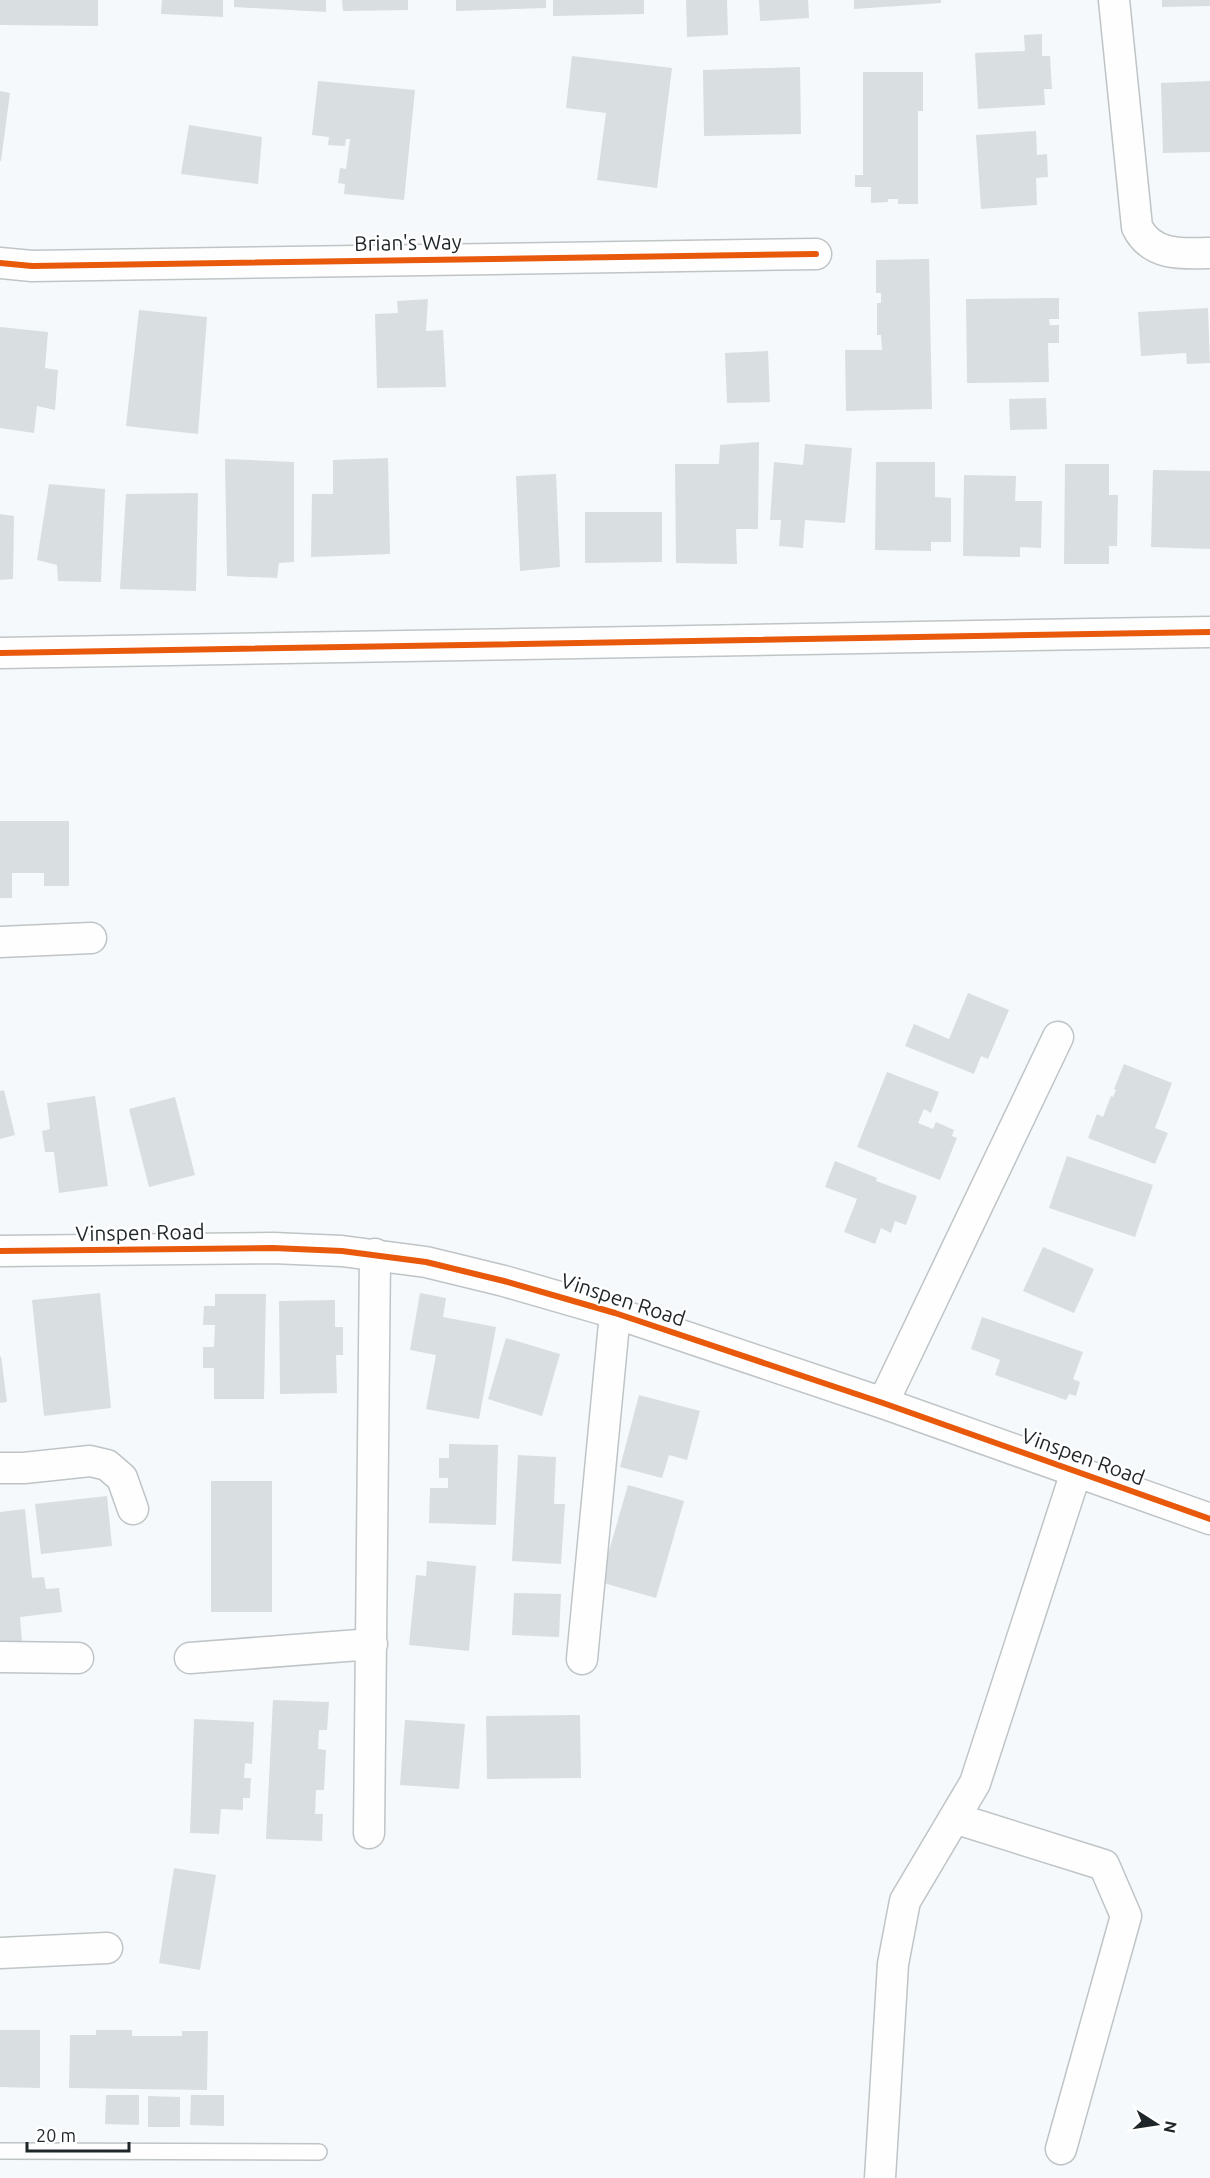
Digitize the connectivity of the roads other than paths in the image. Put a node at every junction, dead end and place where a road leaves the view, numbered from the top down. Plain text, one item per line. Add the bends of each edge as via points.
1 (1114, 0) edge
2 (816, 254) dead end
3 (1210, 254) edge
4 (0, 262) edge
5 (1210, 632) edge
6 (0, 653) edge
7 (92, 938) dead end
8 (0, 942) edge
9 (1058, 1037) dead end
10 (0, 1251) edge
11 (375, 1254) junction
12 (615, 1313) junction
13 (883, 1404) junction
14 (0, 1468) edge
15 (1076, 1472) junction
16 (133, 1509) dead end
17 (1210, 1519) edge
18 (372, 1644) junction
19 (0, 1657) edge
20 (78, 1658) dead end
21 (190, 1658) dead end
22 (582, 1659) dead end
23 (954, 1818) junction
24 (369, 1833) dead end
25 (107, 1948) dead end
26 (0, 1953) edge
27 (1061, 2149) dead end
28 (0, 2151) edge
29 (319, 2151) dead end
30 (880, 2178) edge

1 - 3 street via 1137,227 1146,241 1162,250
2 - 4 street, Brian's Way via 32,266
5 - 6 street
7 - 8 street
9 - 13 street
10 - 11 street, Vinspen Road via 273,1248
11 - 12 street, Vinspen Road via 504,1281
11 - 18 street
12 - 13 street, Vinspen Road
12 - 22 street
13 - 15 street, Vinspen Road
14 - 16 street via 90,1461 107,1465 122,1478
15 - 17 street, Vinspen Road
15 - 23 street via 975,1783
18 - 21 street
18 - 24 street
19 - 20 street
23 - 27 street via 1104,1865 1126,1916
23 - 30 street via 905,1901 893,1964
25 - 26 street
28 - 29 lane

